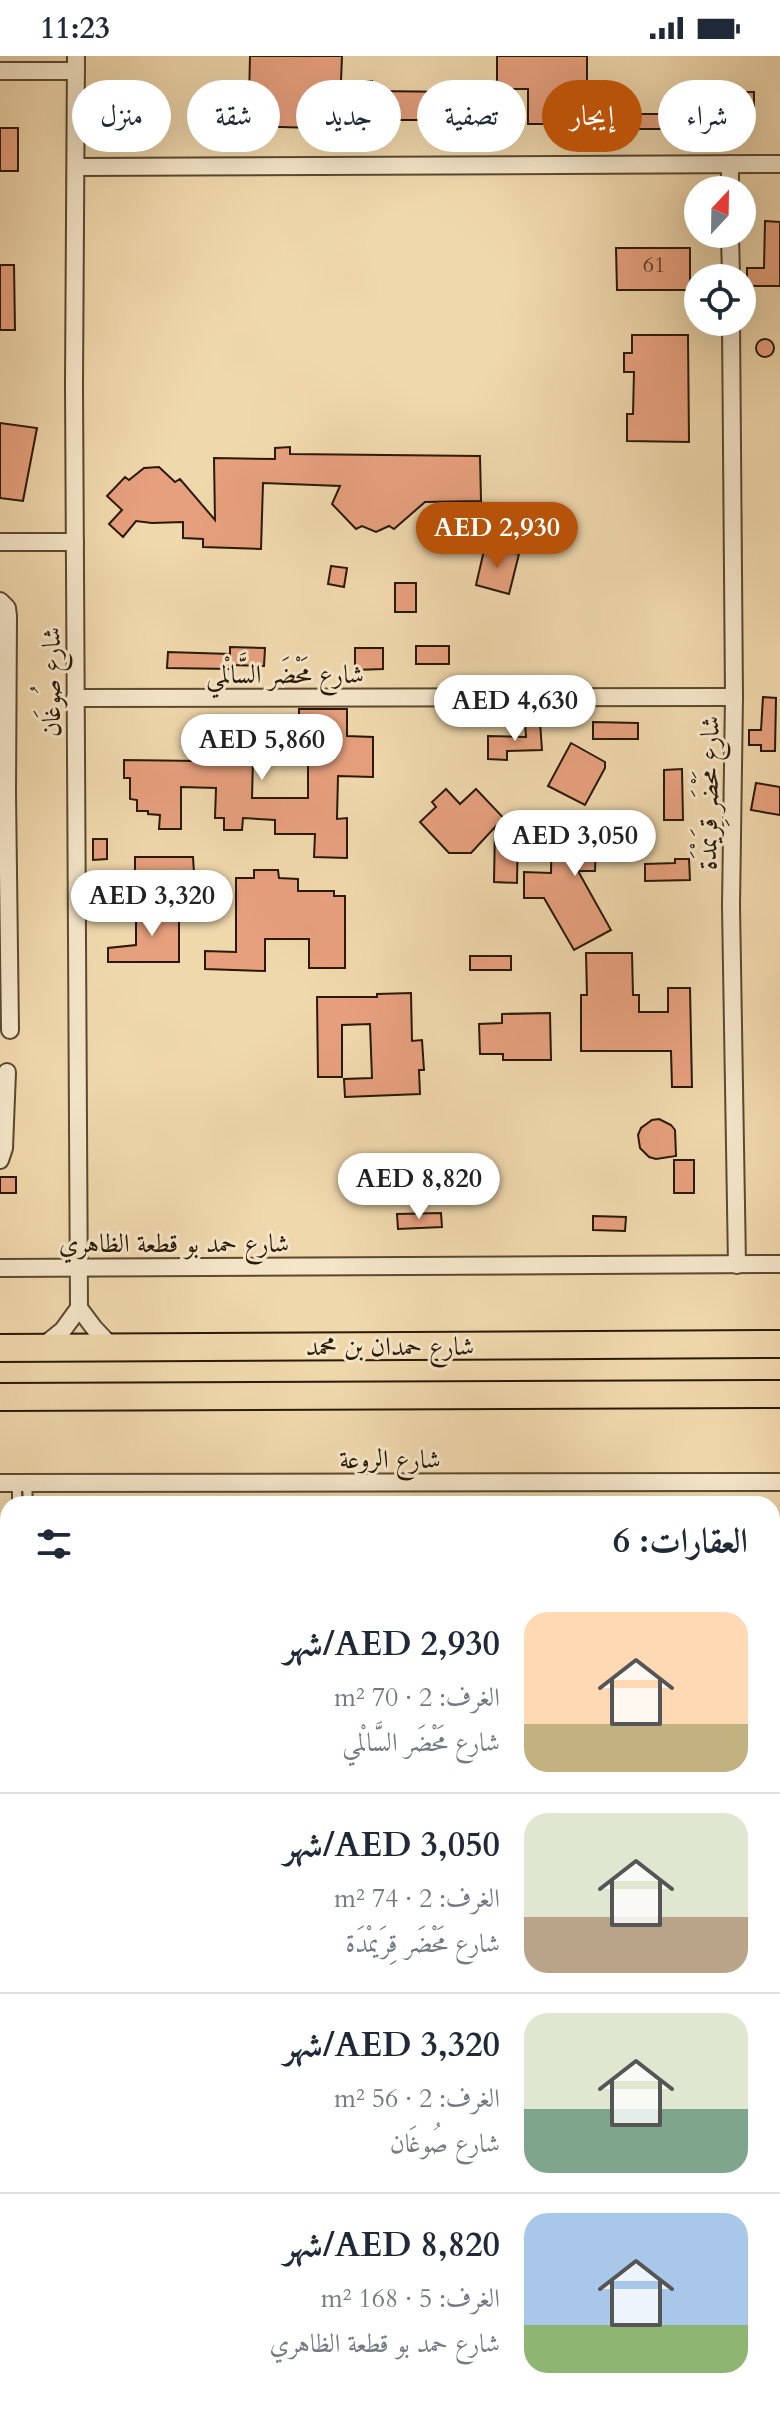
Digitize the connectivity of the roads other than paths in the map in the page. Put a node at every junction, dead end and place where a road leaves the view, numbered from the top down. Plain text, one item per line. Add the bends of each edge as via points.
1 (76, 63) edge
2 (0, 71) edge
3 (730, 164) junction
4 (780, 164) edge
5 (77, 167) junction
6 (730, 176) edge
7 (731, 336) edge
8 (0, 542) edge
9 (75, 542) junction
10 (0, 601) edge
11 (734, 697) junction
12 (75, 698) junction
13 (4, 793) edge
14 (10, 1030) dead end
15 (7, 1072) dead end
16 (0, 1160) edge
17 (780, 1264) edge
18 (737, 1265) junction
19 (0, 1268) edge
20 (79, 1268) junction
21 (79, 1308) junction
22 (780, 1344) edge
23 (111, 1346) junction
24 (0, 1348) edge
25 (42, 1348) junction
26 (780, 1394) edge
27 (0, 1397) edge
28 (780, 1482) edge
29 (15, 1483) edge

1 - 2 street
1 - 5 street, شارع صُوغَان
3 - 4 street
3 - 5 street
3 - 6 street
5 - 9 street, شارع صُوغَان
7 - 11 street, شارع مَحْضَر قِرَيمْدَة
8 - 9 street
9 - 12 street, شارع صُوغَان
10 - 13 street via 8,616
11 - 12 street, شارع مَحْضَر السَّالْمي
11 - 18 street, شارع مَحْضَر قِرَيمْدَة via 731,906
12 - 20 street, شارع صُوغَان
13 - 14 street
15 - 16 street
17 - 18 street, شارع حمد بو قطعة الظاهري
18 - 20 street, شارع حمد بو قطعة الظاهري
19 - 20 street, شارع حمد بو قطعة الظاهري
20 - 21 street, شارع صُوغَان
21 - 23 street
21 - 25 street
22 - 23 main road, شارع حمدان بن محمد
23 - 25 main road, شارع حمدان بن محمد
24 - 25 main road, شارع حمدان بن محمد
26 - 27 main road, شارع حمدان بن محمد
28 - 29 street, شارع الروعة

